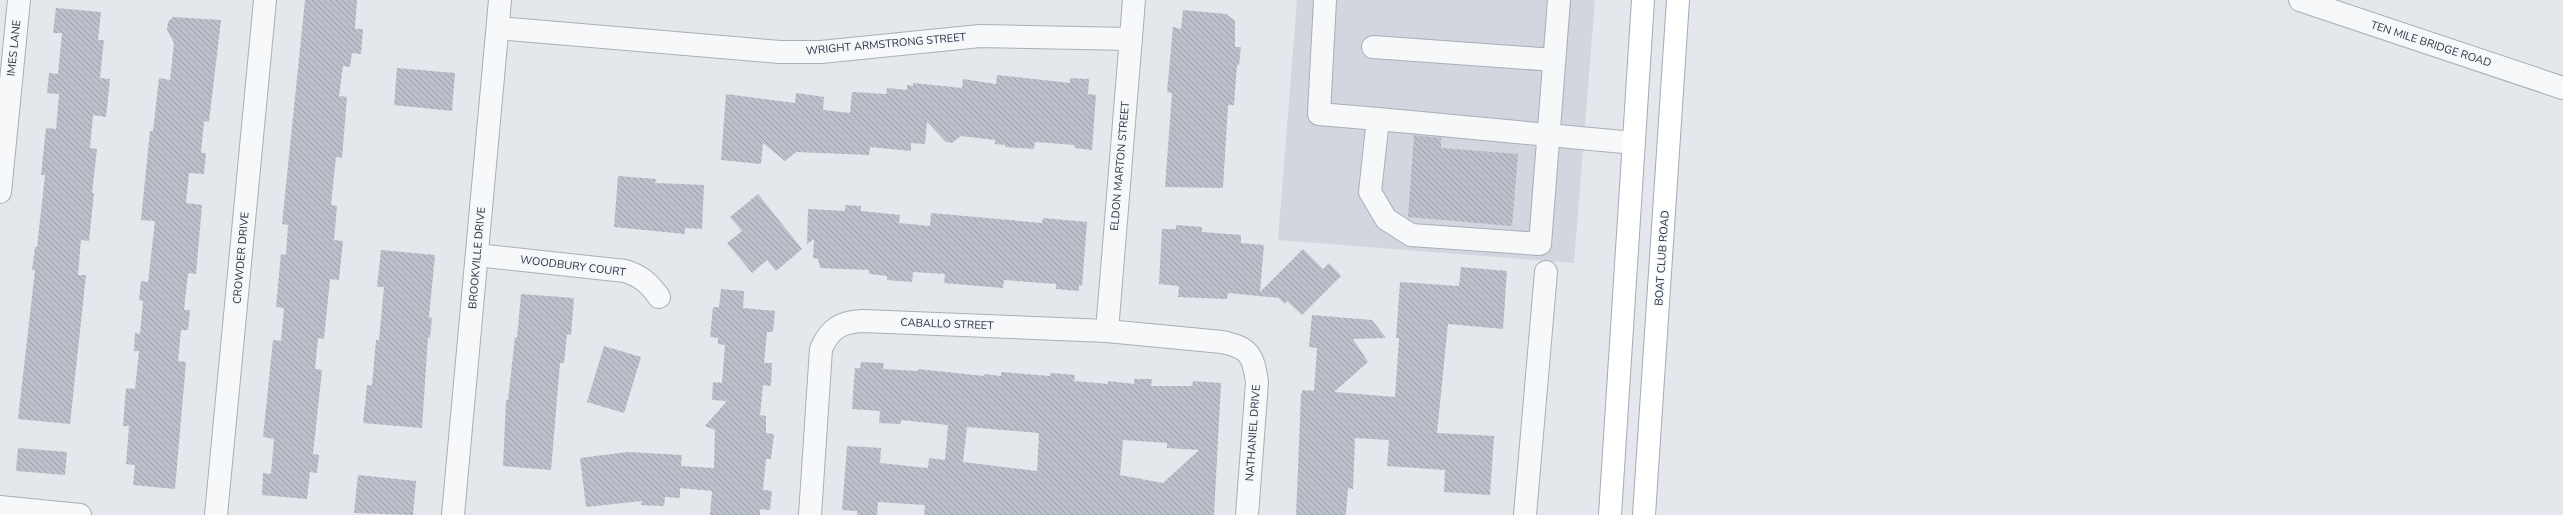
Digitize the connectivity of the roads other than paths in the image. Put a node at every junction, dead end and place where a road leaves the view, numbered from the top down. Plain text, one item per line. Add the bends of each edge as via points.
1 (19, 0) edge
2 (265, 0) edge
3 (500, 0) edge
4 (1134, 0) edge
5 (1325, 0) edge
6 (1559, 0) edge
7 (1643, 0) edge
8 (1678, 0) edge
9 (2300, 0) edge
10 (498, 28) junction
11 (1131, 39) junction
12 (1373, 47) dead end
13 (1554, 60) junction
14 (2563, 88) edge
15 (1378, 119) junction
16 (1548, 134) junction
17 (1634, 142) junction
18 (0, 192) edge
19 (477, 255) junction
20 (1546, 272) dead end
21 (659, 297) dead end
22 (1107, 331) junction
23 (1249, 353) joint
24 (0, 507) edge
25 (80, 515) edge
26 (216, 515) edge
27 (453, 515) edge
28 (810, 515) edge
29 (1247, 515) edge
30 (1524, 515) edge
31 (1610, 515) edge
32 (1644, 515) edge

1 - 18 street, IMES LANE
2 - 26 street, CROWDER DRIVE
3 - 10 street, BROOKVILLE DRIVE
4 - 11 street, ELDON MARTON STREET
5 - 15 street via 1319,114
6 - 13 street
7 - 17 main road
8 - 32 main road, BOAT CLUB ROAD
9 - 14 street, TEN MILE BRIDGE ROAD
10 - 11 street, WRIGHT ARMSTRONG STREET via 780,52 821,52 980,36
10 - 19 street, BROOKVILLE DRIVE
11 - 22 street, ELDON MARTON STREET
12 - 13 street
13 - 16 street
15 - 16 street
15 - 16 street via 1370,192 1386,219 1411,235 1540,244
16 - 17 street
17 - 31 main road
19 - 21 street, WOODBURY COURT via 625,271 638,275 649,283
19 - 27 street, BROOKVILLE DRIVE
20 - 30 street
22 - 23 street, CABALLO STREET via 1222,342 1240,346
22 - 28 street, CABALLO STREET via 863,321 847,322 832,330 826,337 820,355
23 - 29 street, NATHANIEL DRIVE via 1255,364 1257,382
24 - 25 street

